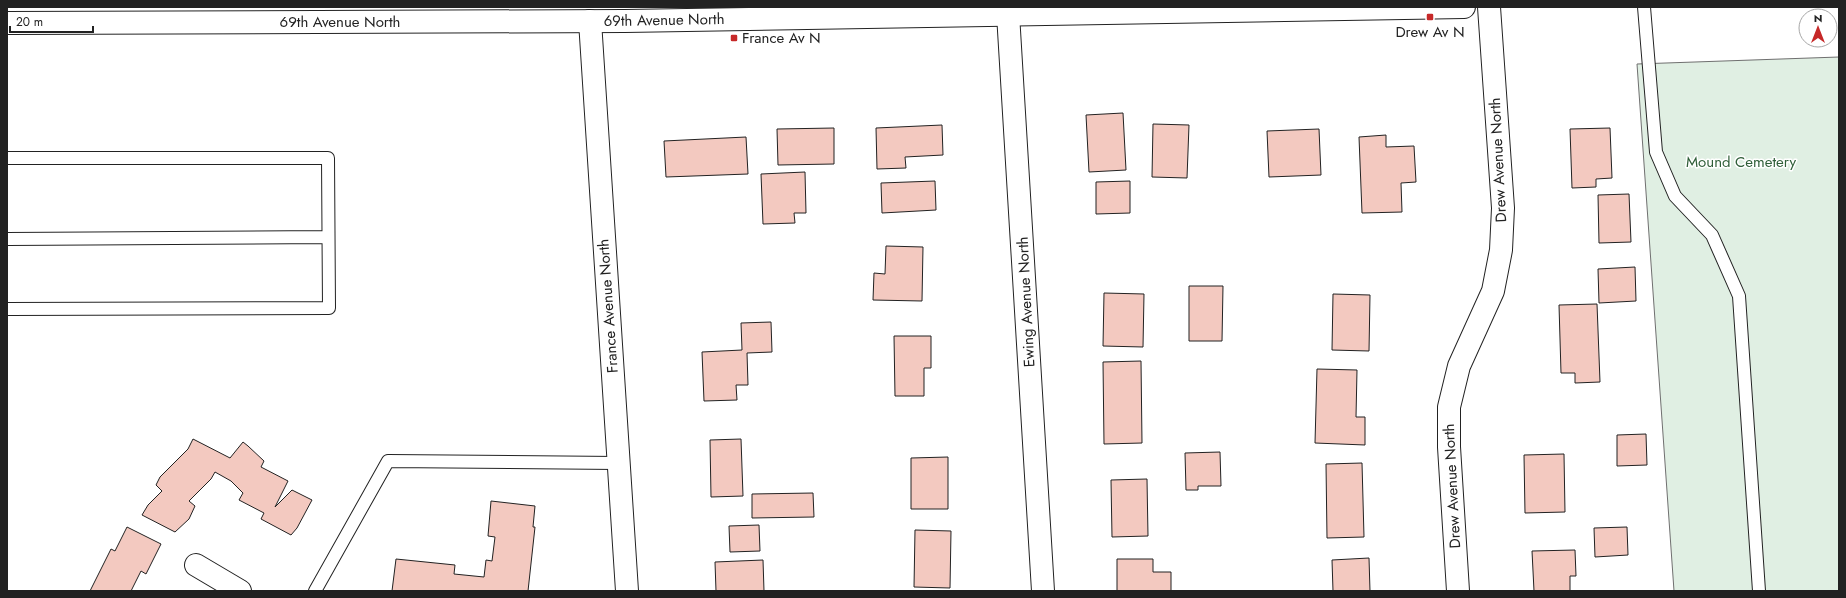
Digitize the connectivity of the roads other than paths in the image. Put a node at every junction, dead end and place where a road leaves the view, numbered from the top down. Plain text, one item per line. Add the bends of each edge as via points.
1 (1464, 7) edge
2 (1489, 7) edge
3 (1644, 7) edge
4 (590, 14) edge
5 (1008, 14) junction
6 (7, 23) edge
7 (7, 158) edge
8 (328, 237) junction
9 (7, 239) edge
10 (7, 308) edge
11 (618, 463) junction
12 (196, 565) dead end
13 (240, 591) edge
14 (315, 591) edge
15 (627, 591) edge
16 (1043, 591) edge
17 (1458, 591) edge
18 (1759, 591) edge

1 - 5 street, 69th Avenue North
2 - 17 street, Drew Avenue North via 1503,208 1501,250 1493,291 1459,366 1448,407 1448,447
3 - 18 lane via 1656,152 1675,196 1712,235 1739,296
4 - 5 street, 69th Avenue North
4 - 6 street, 69th Avenue North
4 - 11 street, France Avenue North
5 - 16 street, Ewing Avenue North
7 - 8 lane via 328,158
8 - 9 lane
8 - 10 lane via 329,308
11 - 14 lane via 388,461
11 - 15 street, France Avenue North
12 - 13 street

